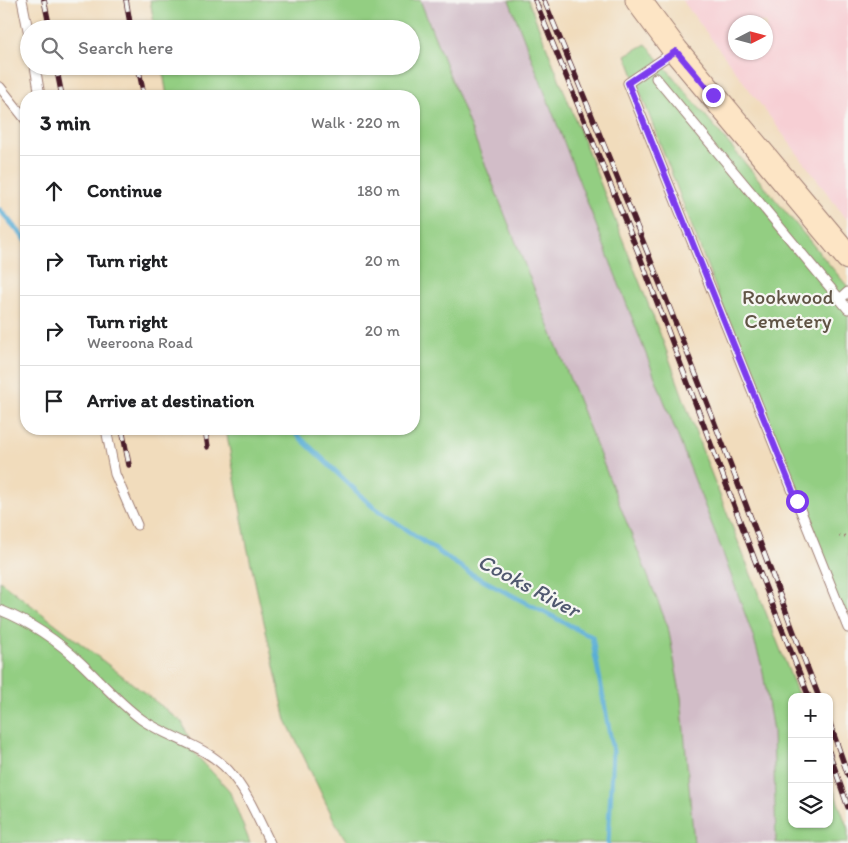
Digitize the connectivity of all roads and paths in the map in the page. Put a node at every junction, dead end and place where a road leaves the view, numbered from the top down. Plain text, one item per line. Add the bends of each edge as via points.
1 (22, 0) edge
2 (638, 0) edge
3 (26, 20) edge
4 (676, 51) junction
5 (36, 75) edge
6 (656, 78) dead end
7 (0, 87) edge
8 (39, 90) edge
9 (20, 112) edge
10 (848, 257) edge
11 (848, 292) edge
12 (840, 299) junction
13 (848, 309) edge
14 (107, 435) edge
15 (137, 525) dead end
16 (839, 536) dead end
17 (848, 536) edge
18 (0, 610) edge
19 (848, 628) edge
20 (270, 843) edge

1 - 3 lane
2 - 4 main road
4 - 10 main road
4 - 19 lane via 628,83
5 - 8 lane
6 - 12 lane
7 - 9 lane
11 - 12 lane
12 - 13 lane
14 - 15 lane via 115,474
16 - 17 path
18 - 20 lane via 16,616 56,642 138,717 219,761 239,785

